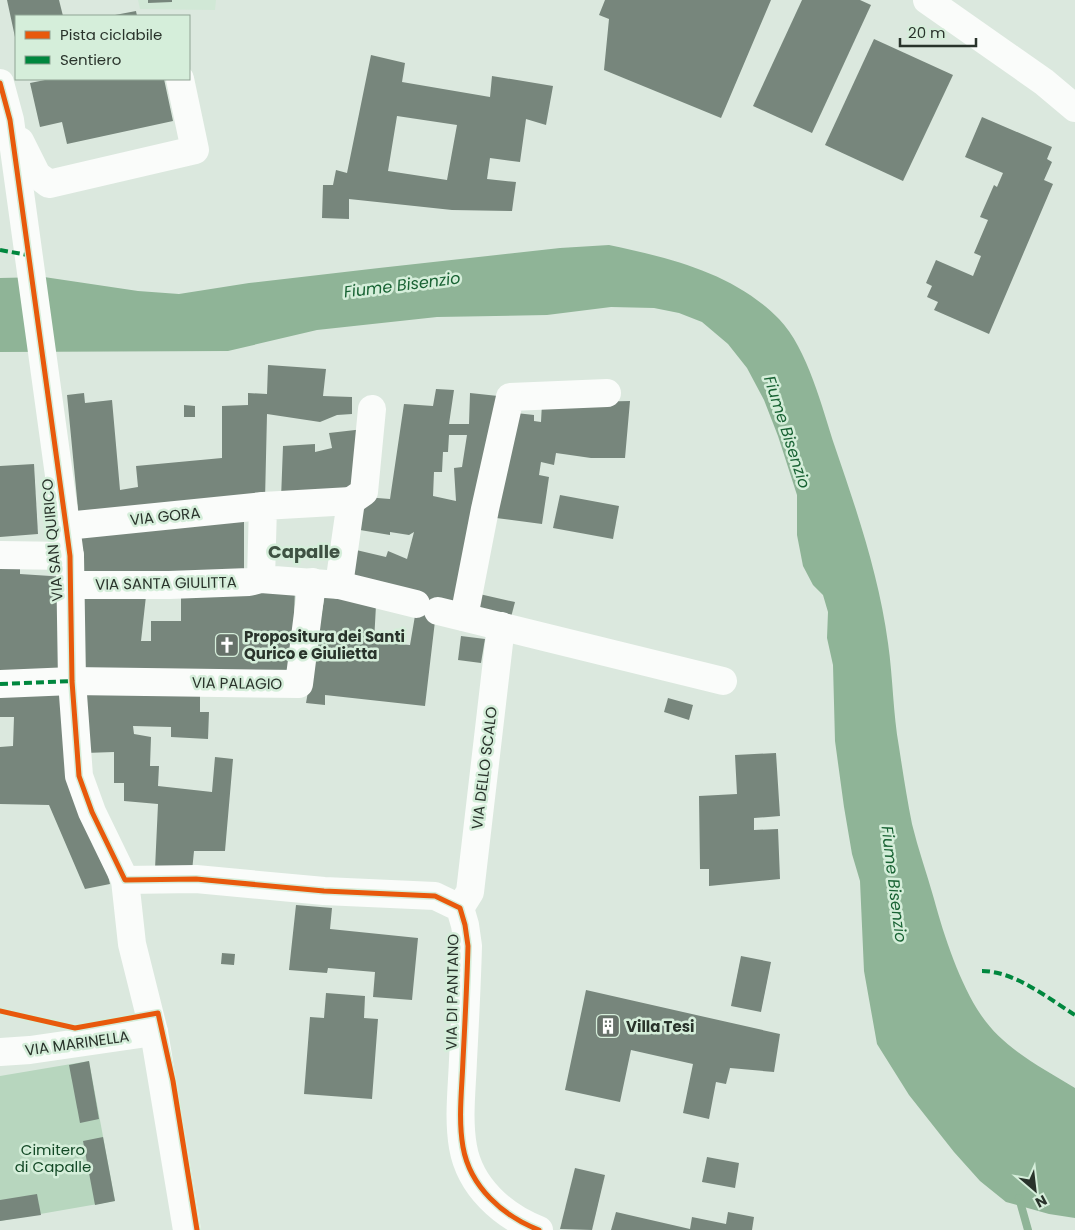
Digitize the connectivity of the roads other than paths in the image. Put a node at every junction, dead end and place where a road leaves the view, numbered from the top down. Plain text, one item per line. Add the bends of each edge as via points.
1 (927, 0) edge
2 (180, 80) edge
3 (1044, 82) junction
4 (0, 83) edge
5 (1075, 93) edge
6 (1075, 108) edge
7 (10, 120) junction
8 (607, 393) dead end
9 (372, 409) dead end
10 (351, 501) junction
11 (263, 506) junction
12 (66, 526) junction
13 (0, 555) edge
14 (70, 556) junction
15 (262, 579) junction
16 (312, 582) junction
17 (70, 584) junction
18 (339, 585) junction
19 (464, 617) junction
20 (501, 626) junction
21 (72, 681) junction
22 (723, 681) dead end
23 (0, 684) edge
24 (125, 880) junction
25 (460, 908) junction
26 (154, 1032) junction
27 (0, 1052) edge
28 (187, 1230) edge
29 (539, 1230) edge

1 - 3 street
2 - 7 street via 195,150 82,177 49,184 36,174
3 - 5 street
3 - 6 street
4 - 7 street
7 - 12 street, VIA SAN QUIRICO
8 - 19 street via 510,397
9 - 10 street via 364,492
10 - 11 street, VIA GORA
10 - 18 street
11 - 12 street, VIA GORA
11 - 15 street
12 - 14 street, VIA SAN QUIRICO
13 - 14 street
14 - 17 street, VIA SAN QUIRICO
15 - 16 street, VIA SANTA GIULITTA
15 - 17 street, VIA SANTA GIULITTA via 169,585
16 - 18 street, VIA SANTA GIULITTA
16 - 21 street, VIA PALAGIO via 299,684
17 - 21 street, VIA SAN QUIRICO
18 - 19 street
19 - 20 street
20 - 22 street
20 - 25 street, VIA DELLO SCALO via 470,892
21 - 23 street
21 - 24 street, VIA SAN QUIRICO via 79,776 92,812
24 - 25 street via 196,879 435,896
24 - 26 street, VIA SAN QUIRICO via 132,944
25 - 29 street, VIA DI PANTANO via 468,946 461,1111 463,1148 474,1177 490,1200 525,1225
26 - 27 street, VIA MARINELLA
26 - 28 street, VIA SAN QUIRICO

